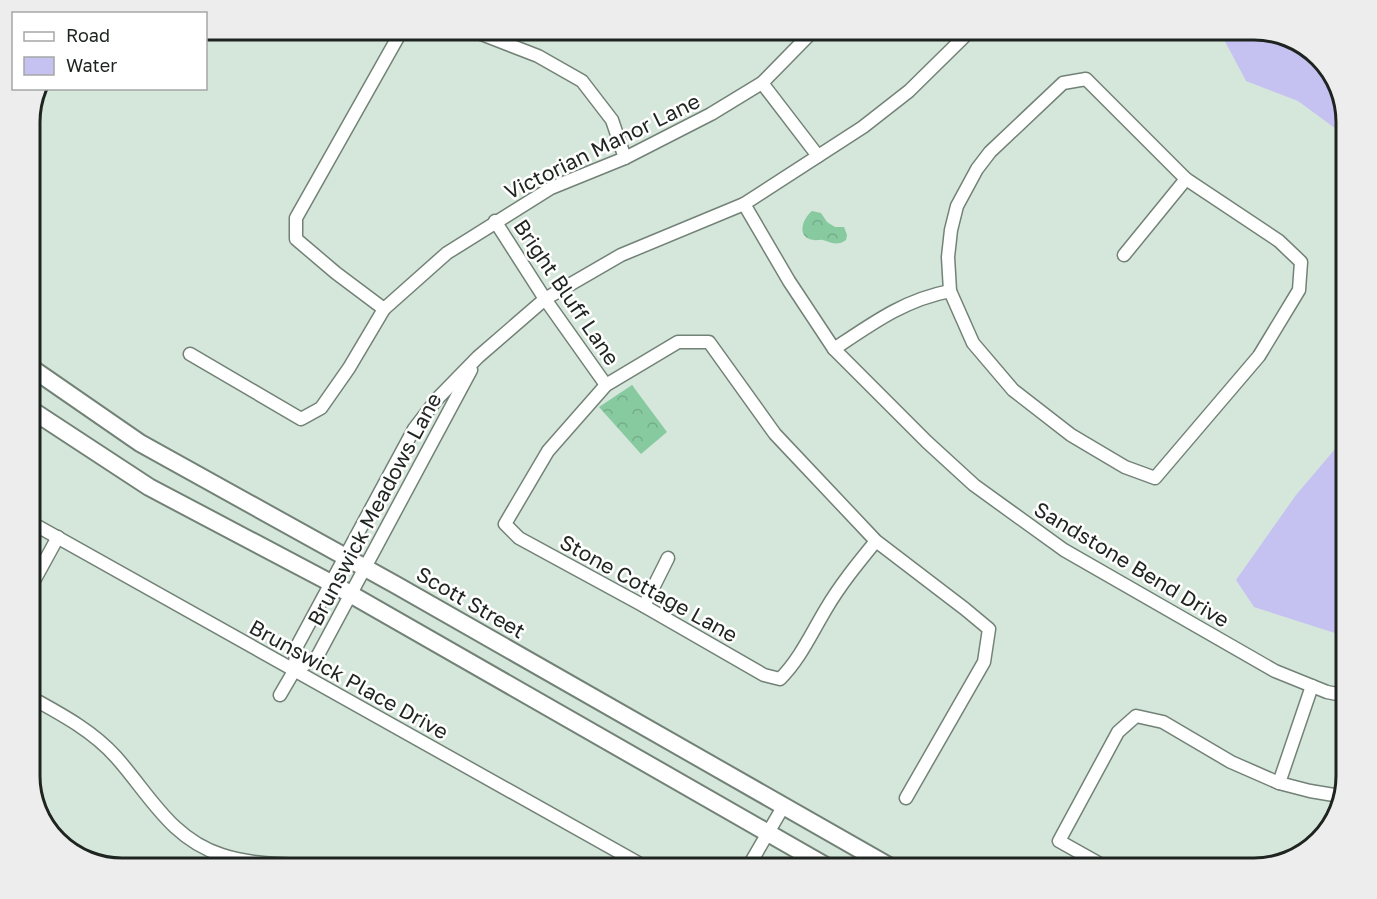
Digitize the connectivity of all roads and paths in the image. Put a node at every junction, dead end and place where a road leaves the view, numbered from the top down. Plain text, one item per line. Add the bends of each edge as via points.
1 (396, 40) edge
2 (499, 40) edge
3 (804, 40) edge
4 (961, 40) edge
5 (762, 83) junction
6 (818, 156) junction
7 (625, 158) junction
8 (1186, 179) junction
9 (744, 204) junction
10 (495, 221) junction
11 (1124, 255) dead end
12 (950, 291) junction
13 (545, 299) junction
14 (384, 309) junction
15 (834, 349) junction
16 (190, 354) dead end
17 (478, 357) junction
18 (41, 374) edge
19 (606, 385) junction
20 (41, 416) edge
21 (41, 528) edge
22 (58, 537) junction
23 (876, 542) junction
24 (345, 556) junction
25 (668, 558) dead end
26 (365, 567) junction
27 (41, 568) edge
28 (331, 583) junction
29 (350, 595) junction
30 (644, 606) junction
31 (294, 671) junction
32 (1312, 686) junction
33 (1336, 694) edge
34 (280, 695) dead end
35 (41, 703) edge
36 (1279, 783) junction
37 (1334, 795) edge
38 (906, 798) dead end
39 (783, 807) junction
40 (767, 833) junction
41 (235, 858) edge
42 (629, 858) edge
43 (753, 858) edge
44 (811, 858) edge
45 (874, 858) edge
46 (1089, 858) edge

1 - 14 street via 296,218 296,239
2 - 7 street via 582,81 612,120
3 - 5 street, Victorian Manor Lane
4 - 6 street, Brunswick Meadows Lane via 909,91
5 - 6 street
5 - 7 street, Victorian Manor Lane
6 - 9 street, Brunswick Meadows Lane
7 - 10 street, Victorian Manor Lane via 551,188
8 - 11 street
8 - 12 street via 1086,79 1063,82 977,169 957,206 951,230
8 - 12 street via 1279,241 1301,262 1299,290 1259,356 1155,478 1125,467 1071,435 1013,390 973,343
9 - 13 street, Brunswick Meadows Lane via 621,255
9 - 15 street, Sandstone Bend Drive
10 - 13 street, Bright Bluff Lane
10 - 14 street, Victorian Manor Lane via 447,253
12 - 15 street via 903,306
13 - 17 street, Brunswick Meadows Lane
13 - 19 street, Bright Bluff Lane
14 - 16 street, Victorian Manor Lane via 321,408 301,419
15 - 32 street, Sandstone Bend Drive via 927,442 1025,523 1064,550 1275,671
17 - 24 street, Brunswick Meadows Lane via 414,429
17 - 26 street, Brunswick Meadows Lane
18 - 24 main road, Scott Street via 140,444
19 - 23 street via 678,342 709,342 775,434
19 - 30 street, Stone Cottage Lane via 548,451 505,524 519,538
20 - 28 main road via 149,488
21 - 22 street, Brunswick Place Drive
22 - 27 street
22 - 31 street, Brunswick Place Drive
23 - 30 street, Stone Cottage Lane via 844,581 794,665 780,679 764,675
23 - 38 street via 989,629 984,662
24 - 26 main road, Scott Street
24 - 28 street, Brunswick Meadows Lane
25 - 30 street
26 - 29 street, Brunswick Meadows Lane
26 - 39 main road, Scott Street
28 - 29 main road
28 - 31 street, Brunswick Meadows Lane via 297,646
29 - 31 street, Brunswick Meadows Lane via 316,657
29 - 40 main road
31 - 34 street, Brunswick Meadows Lane
31 - 42 street, Brunswick Place Drive
32 - 33 street, Sandstone Bend Drive
32 - 36 street
35 - 41 street via 99,740 173,826 221,855
36 - 37 street
36 - 46 street via 1231,762 1163,722 1136,716 1118,732 1059,841
39 - 40 street
39 - 45 main road, Scott Street
40 - 43 street
40 - 44 main road

